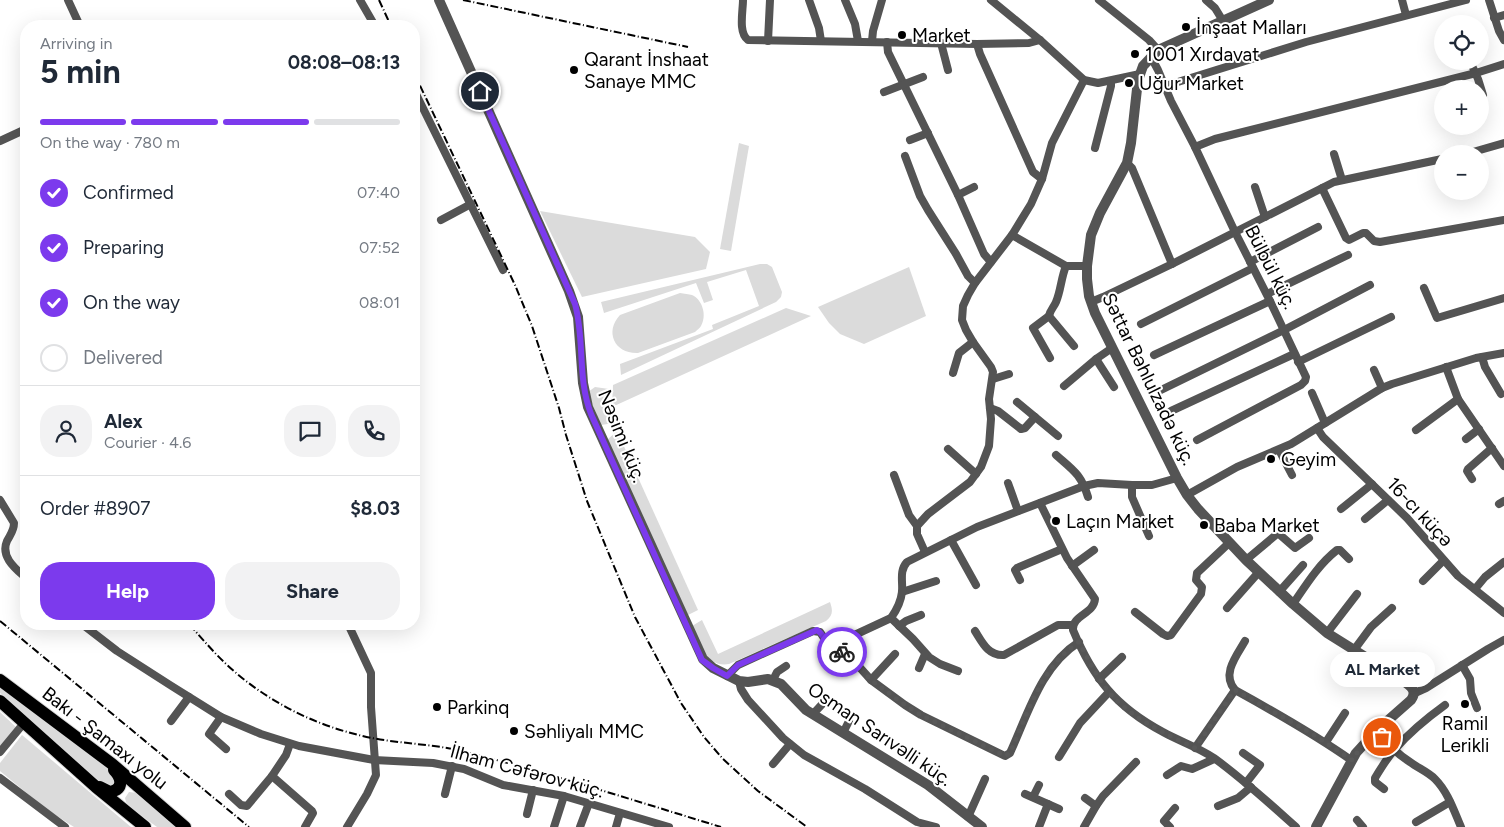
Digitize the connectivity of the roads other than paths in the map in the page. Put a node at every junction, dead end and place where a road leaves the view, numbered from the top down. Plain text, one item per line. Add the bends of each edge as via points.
1 (68, 0) edge
2 (360, 0) edge
3 (439, 0) edge
4 (743, 0) edge
5 (770, 0) edge
6 (809, 0) edge
7 (845, 0) edge
8 (882, 0) edge
9 (1099, 0) edge
10 (1206, 0) edge
11 (1269, 0) edge
12 (1402, 0) edge
13 (1466, 0) edge
14 (1489, 0) edge
15 (995, 1) edge
16 (1504, 15) edge
17 (1406, 16) junction
18 (1494, 18) junction
19 (77, 20) edge
20 (372, 20) edge
21 (1223, 21) junction
22 (1040, 40) junction
23 (1504, 40) edge
24 (768, 41) junction
25 (821, 41) junction
26 (858, 41) junction
27 (872, 41) junction
28 (887, 42) junction
29 (942, 43) junction
30 (977, 44) junction
31 (1155, 54) junction
32 (1504, 64) edge
33 (948, 70) dead end
34 (1474, 70) edge
35 (1476, 73) junction
36 (1140, 74) junction
37 (923, 77) dead end
38 (1084, 80) junction
39 (1478, 80) edge
40 (1111, 81) junction
41 (904, 85) junction
42 (1165, 86) junction
43 (884, 92) dead end
44 (420, 102) edge
45 (20, 132) edge
46 (928, 133) junction
47 (0, 140) edge
48 (910, 140) dead end
49 (1504, 143) edge
50 (1195, 147) junction
51 (1489, 147) edge
52 (1095, 148) dead end
53 (1334, 154) dead end
54 (905, 156) dead end
55 (1126, 162) junction
56 (1434, 162) edge
57 (1042, 180) junction
58 (1342, 180) junction
59 (974, 187) dead end
60 (1255, 187) dead end
61 (1322, 188) junction
62 (958, 194) junction
63 (471, 204) junction
64 (1266, 217) junction
65 (441, 220) dead end
66 (1504, 220) edge
67 (1318, 228) dead end
68 (1235, 232) junction
69 (1012, 235) junction
70 (1348, 255) dead end
71 (991, 262) junction
72 (1172, 264) junction
73 (1252, 265) junction
74 (1066, 266) junction
75 (1087, 266) junction
76 (503, 270) dead end
77 (975, 283) junction
78 (1370, 285) dead end
79 (1424, 288) dead end
80 (1268, 298) junction
81 (1504, 298) edge
82 (1091, 302) junction
83 (1049, 316) junction
84 (1391, 317) dead end
85 (1141, 324) dead end
86 (1284, 330) junction
87 (973, 342) junction
88 (1074, 346) dead end
89 (1112, 348) junction
90 (1504, 353) edge
91 (1294, 354) junction
92 (1154, 355) dead end
93 (1482, 357) junction
94 (1050, 358) dead end
95 (1096, 359) junction
96 (1298, 362) junction
97 (1446, 367) junction
98 (1374, 370) dead end
99 (953, 374) dead end
100 (1009, 374) dead end
101 (993, 378) junction
102 (1064, 386) dead end
103 (1114, 387) dead end
104 (1382, 388) junction
105 (1161, 390) dead end
106 (1312, 393) dead end
107 (1501, 394) dead end
108 (1458, 399) junction
109 (1016, 402) dead end
110 (990, 408) junction
111 (1171, 411) dead end
112 (1035, 417) junction
113 (1325, 423) junction
114 (1317, 428) junction
115 (1479, 429) junction
116 (1416, 430) dead end
117 (1058, 436) dead end
118 (1466, 439) dead end
119 (1197, 440) dead end
120 (1492, 448) junction
121 (948, 449) dead end
122 (1279, 450) junction
123 (1056, 455) dead end
124 (1504, 465) edge
125 (976, 474) junction
126 (894, 475) dead end
127 (1292, 475) dead end
128 (1177, 478) junction
129 (1472, 479) dead end
130 (1008, 483) dead end
131 (1372, 484) junction
132 (1132, 485) junction
133 (1084, 486) junction
134 (1187, 494) junction
135 (1088, 497) dead end
136 (0, 500) edge
137 (1388, 500) junction
138 (1040, 502) junction
139 (1341, 509) dead end
140 (1018, 510) junction
141 (1365, 518) dead end
142 (917, 526) junction
143 (1149, 536) dead end
144 (1309, 538) dead end
145 (951, 540) junction
146 (1230, 543) junction
147 (1062, 549) junction
148 (1094, 550) dead end
149 (925, 552) junction
150 (1349, 559) dead end
151 (1246, 560) junction
152 (1443, 561) junction
153 (1504, 562) edge
154 (1303, 565) dead end
155 (1072, 566) junction
156 (20, 572) edge
157 (1258, 572) junction
158 (1020, 580) dead end
159 (936, 581) dead end
160 (1423, 581) dead end
161 (976, 585) dead end
162 (1475, 589) junction
163 (902, 592) junction
164 (1279, 592) junction
165 (1357, 594) dead end
166 (1293, 604) junction
167 (1227, 608) dead end
168 (1392, 608) dead end
169 (1135, 612) dead end
170 (1504, 613) edge
171 (921, 615) dead end
172 (891, 618) junction
173 (1073, 625) junction
174 (899, 626) junction
175 (90, 630) edge
176 (351, 630) edge
177 (974, 630) dead end
178 (1327, 633) junction
179 (1245, 640) dead end
180 (1504, 640) edge
181 (1079, 642) junction
182 (834, 645) junction
183 (1354, 650) junction
184 (895, 654) dead end
185 (925, 654) junction
186 (1122, 657) dead end
187 (1417, 658) dead end
188 (1462, 665) junction
189 (786, 666) dead end
190 (919, 668) dead end
191 (958, 671) dead end
192 (727, 676) junction
193 (1399, 678) junction
194 (1099, 679) junction
195 (0, 680) edge
196 (773, 680) junction
197 (871, 680) junction
198 (739, 681) junction
199 (1235, 690) junction
200 (1109, 692) junction
201 (1415, 693) junction
202 (189, 697) junction
203 (826, 698) dead end
204 (0, 701) edge
205 (1446, 705) dead end
206 (1477, 708) dead end
207 (1345, 712) dead end
208 (813, 714) junction
209 (221, 716) junction
210 (171, 721) dead end
211 (849, 721) dead end
212 (24, 723) junction
213 (1377, 730) junction
214 (843, 732) junction
215 (1326, 742) junction
216 (290, 744) junction
217 (790, 744) junction
218 (88, 746) junction
219 (1195, 748) junction
220 (226, 749) dead end
221 (1394, 750) junction
222 (0, 752) edge
223 (1243, 753) dead end
224 (1058, 757) dead end
225 (1214, 759) junction
226 (374, 760) junction
227 (1352, 760) junction
228 (1136, 762) dead end
229 (70, 764) junction
230 (774, 764) dead end
231 (452, 766) junction
232 (1167, 774) dead end
233 (272, 776) junction
234 (0, 778) edge
235 (986, 779) dead end
236 (1039, 785) dead end
237 (1248, 785) junction
238 (1384, 789) dead end
239 (533, 790) junction
240 (229, 794) dead end
241 (445, 794) dead end
242 (1025, 794) dead end
243 (564, 796) junction
244 (1033, 798) junction
245 (1084, 798) dead end
246 (1450, 802) junction
247 (589, 803) junction
248 (1048, 804) junction
249 (1096, 806) junction
250 (1218, 806) dead end
251 (164, 808) junction
252 (1175, 808) dead end
253 (1059, 809) dead end
254 (620, 813) junction
255 (527, 814) dead end
256 (968, 817) junction
257 (1357, 820) dead end
258 (1416, 822) dead end
259 (653, 825) edge
260 (65, 827) edge
261 (146, 827) edge
262 (185, 827) edge
263 (305, 827) edge
264 (347, 827) edge
265 (554, 827) edge
266 (580, 827) edge
267 (616, 827) edge
268 (669, 827) edge
269 (936, 827) edge
270 (982, 827) edge
271 (1039, 827) edge
272 (1084, 827) edge
273 (1170, 827) edge
274 (1296, 827) edge
275 (1316, 827) edge
276 (1363, 827) edge
277 (1461, 827) edge

1 - 19 street
2 - 20 street
3 - 192 street, Nəsimi küç. via 575,304 585,394 591,414 700,654 707,664
4 - 24 street via 744,37
5 - 24 street
6 - 25 street via 820,28
7 - 26 street
8 - 27 street
9 - 31 street via 1149,40
10 - 21 street
11 - 21 street
12 - 17 street
13 - 17 street
14 - 18 street
15 - 22 street
16 - 18 street
17 - 42 street via 1306,42
18 - 23 street
21 - 31 street
22 - 30 street
22 - 38 street
24 - 25 street
25 - 26 street
26 - 27 street
27 - 28 street
28 - 29 street
28 - 41 street via 888,52
29 - 30 street
29 - 33 street
30 - 57 street via 1033,172
31 - 36 street, Səttar Bəhlulzadə küç.
31 - 42 street, Bülbül küç.
32 - 35 street
34 - 35 street
35 - 39 street
35 - 50 street via 1223,137
36 - 40 street
36 - 55 street, Səttar Bəhlulzadə küç.
37 - 41 street
38 - 40 street
38 - 57 street via 1052,143
40 - 52 street
41 - 43 street
41 - 46 street
42 - 50 street, Bülbül küç.
44 - 63 street
45 - 47 street
46 - 48 street
46 - 62 street
49 - 51 street
50 - 68 street, Bülbül küç.
53 - 58 street
54 - 77 street via 920,196
55 - 72 street via 1132,168
55 - 75 street, Səttar Bəhlulzadə küç. via 1094,226
56 - 58 street
57 - 69 street
58 - 61 street
59 - 62 street
60 - 64 street
61 - 64 street
61 - 66 street via 1349,240 1366,233 1380,242
62 - 71 street via 984,254
63 - 65 street
63 - 76 street
64 - 68 street
67 - 73 street
68 - 72 street
68 - 73 street, Bülbül küç.
69 - 71 street
69 - 74 street
70 - 80 street
71 - 77 street
72 - 82 street
73 - 80 street, Bülbül küç.
73 - 85 street
74 - 75 street
74 - 83 street
75 - 82 street, Səttar Bəhlulzadə küç.
77 - 87 street via 962,313
78 - 86 street
79 - 81 street via 1437,318
80 - 86 street, Bülbül küç.
80 - 92 street
82 - 89 street, Səttar Bəhlulzadə küç.
83 - 88 street
83 - 94 street via 1033,328
84 - 96 street
86 - 91 street, Bülbül küç.
86 - 105 street
87 - 99 street via 959,354
87 - 101 street via 991,367
89 - 95 street
89 - 128 street, Səttar Bəhlulzadə küç.
90 - 93 street
91 - 96 street, Bülbül küç.
91 - 111 street
93 - 97 street
93 - 107 street
95 - 102 street
95 - 103 street
96 - 119 street, Bülbül küç. via 1306,377 1301,385
97 - 104 street
97 - 108 street
98 - 104 street
100 - 101 street
101 - 110 street via 989,391
104 - 113 street
106 - 113 street
108 - 115 street
108 - 116 street
109 - 112 street
110 - 112 street via 1021,429
110 - 125 street via 989,446
112 - 117 street
113 - 114 street
114 - 122 street
114 - 131 street, 16-cı küçə
115 - 118 street
115 - 120 street
120 - 124 street
120 - 129 street via 1468,469
121 - 125 street
122 - 127 street
122 - 134 street via 1237,467
123 - 133 street via 1077,473
125 - 142 street
126 - 142 street via 909,515
128 - 132 street via 1152,485
128 - 134 street, Səttar Bəhlulzadə küç.
130 - 140 street
131 - 137 street, 16-cı küçə
131 - 139 street
132 - 133 street via 1098,483
132 - 143 street via 1132,497
133 - 135 street
133 - 138 street
134 - 146 street, Səttar Bəhlulzadə küç.
136 - 156 street via 14,523 4,549
137 - 141 street
137 - 152 street, 16-cı küçə
138 - 140 street
138 - 147 street
140 - 145 street
142 - 149 street
144 - 151 street via 1295,548 1277,534
145 - 149 street
145 - 161 street
146 - 151 street, Səttar Bəhlulzadə küç.
146 - 169 street via 1197,573 1201,594 1171,635 1163,634
147 - 155 street
147 - 158 street via 1017,568
148 - 155 street
149 - 163 street via 904,564
150 - 166 street via 1337,550 1321,565
151 - 157 street, Səttar Bəhlulzadə küç.
152 - 160 street
152 - 162 street, 16-cı küçə
153 - 162 street
154 - 164 street
155 - 173 street via 1095,599 1092,608
157 - 164 street, Səttar Bəhlulzadə küç.
157 - 167 street
159 - 163 street
162 - 170 street, 16-cı küçə
163 - 172 street
164 - 166 street, Səttar Bəhlulzadə küç.
165 - 178 street
166 - 178 street, Səttar Bəhlulzadə küç.
168 - 183 street via 1371,627
171 - 174 street
172 - 174 street
172 - 182 street
173 - 177 street via 1058,625 1004,655 988,650
173 - 181 street
174 - 185 street
175 - 202 street, İlham Cəfərov küç.
176 - 226 street via 371,673
178 - 183 street, Səttar Bəhlulzadə küç.
179 - 199 street via 1229,672
180 - 188 street
181 - 194 street
181 - 197 street via 1065,653 1044,680 1010,753 1005,756 921,715
182 - 192 street via 826,641 820,632 813,631 738,665
182 - 197 street
183 - 193 street, Səttar Bəhlulzadə küç.
184 - 197 street
185 - 190 street
185 - 191 street
186 - 194 street
187 - 193 street
188 - 201 street
188 - 206 street via 1470,679
189 - 196 street via 777,672
192 - 198 street
193 - 201 street, Səttar Bəhlulzadə küç.
194 - 200 street
195 - 218 highway, Bakı - Şamaxı yolu
196 - 198 street
196 - 208 street, Osman Sarıvəlli küç.
198 - 217 street via 748,700
199 - 215 street
199 - 219 street
200 - 219 street via 1148,724
200 - 224 street via 1080,723
201 - 213 street
202 - 209 street, İlham Cəfərov küç.
202 - 210 street
203 - 208 street
204 - 212 highway, Bakı - Şamaxı yolu
205 - 221 street
207 - 215 street
208 - 214 street, Osman Sarıvəlli küç.
209 - 216 street, İlham Cəfərov küç.
209 - 220 street via 209,734
211 - 214 street
212 - 222 street
212 - 229 highway, Bakı - Şamaxı yolu
213 - 221 street
213 - 227 street
214 - 256 street, Osman Sarıvəlli küç. via 928,785
215 - 227 street
216 - 226 street, İlham Cəfərov küç.
216 - 233 street
217 - 230 street
217 - 269 street via 917,822
218 - 229 highway via 119,776 118,789 106,791
218 - 251 highway, Bakı - Şamaxı yolu
219 - 225 street
221 - 238 street via 1375,778 1375,782
221 - 246 street via 1433,777
223 - 237 street via 1260,765
225 - 232 street via 1192,769 1180,766
225 - 237 street
226 - 231 street, İlham Cəfərov küç.
226 - 264 street via 376,776
227 - 275 street
228 - 249 street
229 - 261 highway, Bakı - Şamaxı yolu
231 - 239 street, İlham Cəfərov küç. via 503,785
231 - 241 street
233 - 240 street via 247,806
233 - 263 street via 312,811
234 - 260 street
235 - 256 street
236 - 244 street
237 - 250 street via 1242,795
237 - 274 street
239 - 243 street, İlham Cəfərov küç.
239 - 255 street
242 - 244 street
243 - 247 street, İlham Cəfərov küç.
243 - 265 street
244 - 248 street
245 - 249 street
246 - 258 street
246 - 277 street
247 - 254 street, İlham Cəfərov küç.
247 - 266 street
248 - 253 street
248 - 271 street
249 - 272 street
251 - 261 highway via 135,788 130,787 123,792 122,802
251 - 262 highway, Bakı - Şamaxı yolu
252 - 273 street via 1164,821
254 - 259 street, İlham Cəfərov küç.
254 - 267 street
256 - 270 street, Osman Sarıvəlli küç.
257 - 276 street
259 - 268 street, İlham Cəfərov küç.

